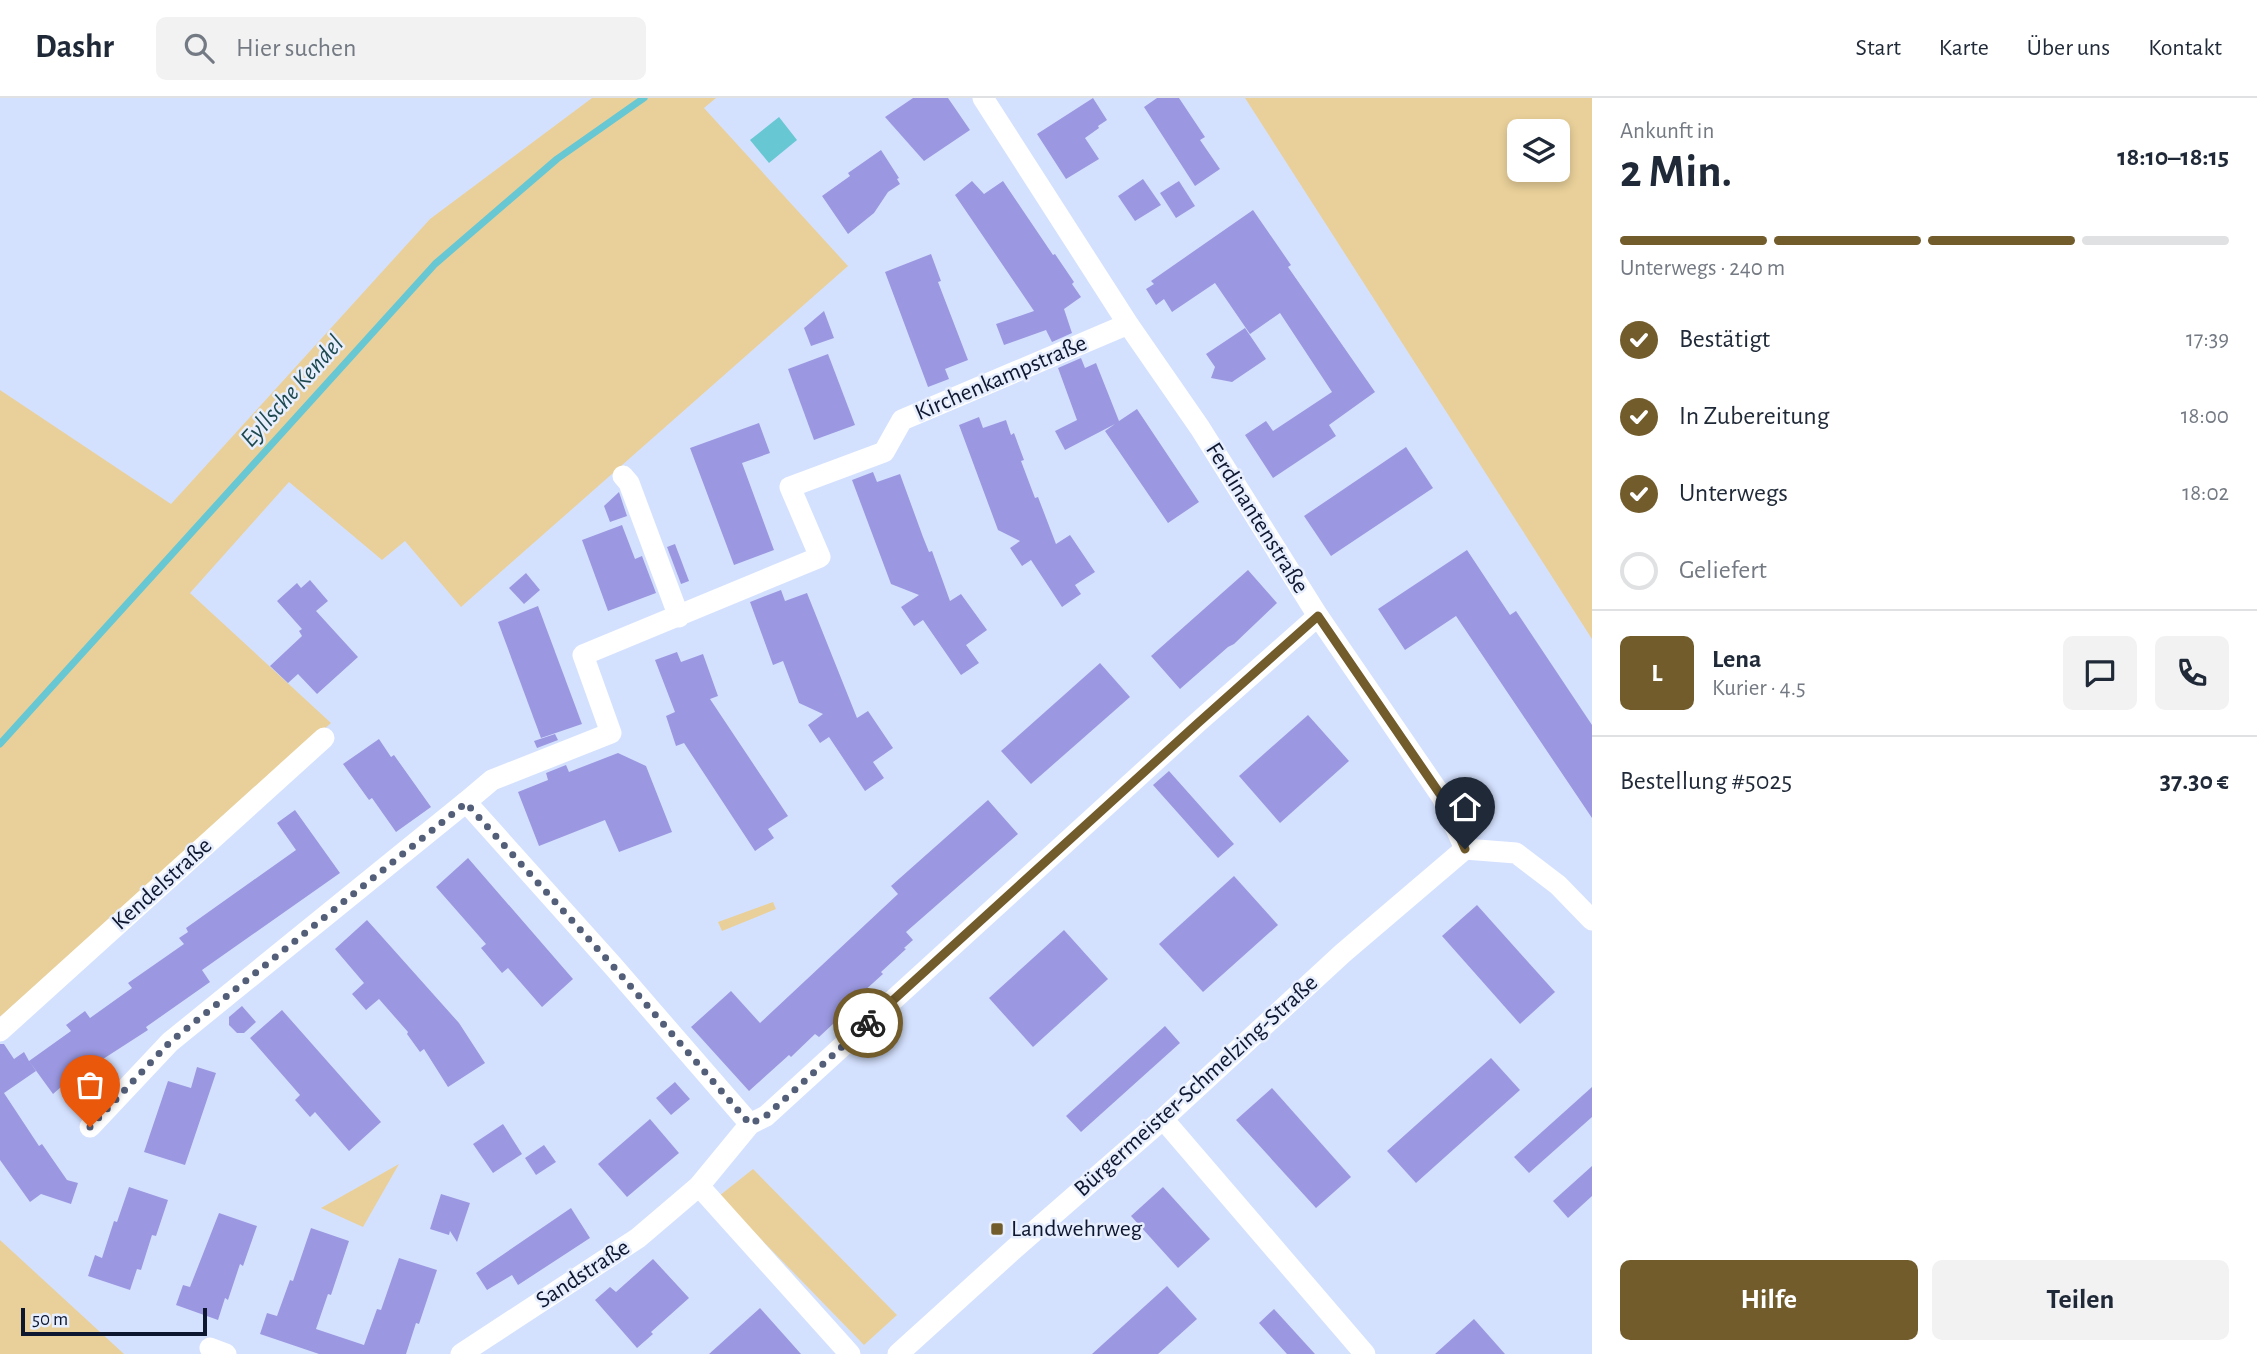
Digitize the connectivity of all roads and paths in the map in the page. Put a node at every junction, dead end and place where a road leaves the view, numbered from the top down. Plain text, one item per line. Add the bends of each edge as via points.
1 (983, 98) edge
2 (1128, 324) junction
3 (623, 476) dead end
4 (1318, 616) junction
5 (679, 617) junction
6 (324, 738) dead end
7 (466, 803) junction
8 (1465, 849) junction
9 (1592, 920) edge
10 (0, 1031) edge
11 (1163, 1119) junction
12 (750, 1124) junction
13 (90, 1127) dead end
14 (699, 1186) junction
15 (461, 1354) edge
16 (850, 1354) edge
17 (898, 1354) edge
18 (1365, 1354) edge

1 - 2 street, Ferdinantenstraße
2 - 4 street, Ferdinantenstraße via 1200,428
2 - 5 street, Kirchenkampstraße via 902,421 884,452 790,487 820,557
3 - 5 street
4 - 8 street, Ferdinantenstraße via 1442,797
4 - 12 street, Sandstraße via 766,1116
5 - 7 street, Kirchenkampstraße via 583,655 611,733 492,780
6 - 10 street, Kendelstraße
7 - 12 street
7 - 13 street via 170,1042
8 - 9 street via 1516,853 1558,885
8 - 11 street, Bürgermeister-Schmelzing-Straße via 1343,953
11 - 17 street, Bürgermeister-Schmelzing-Straße
11 - 18 street
12 - 14 street, Sandstraße
14 - 15 street, Sandstraße via 638,1238
14 - 16 street

